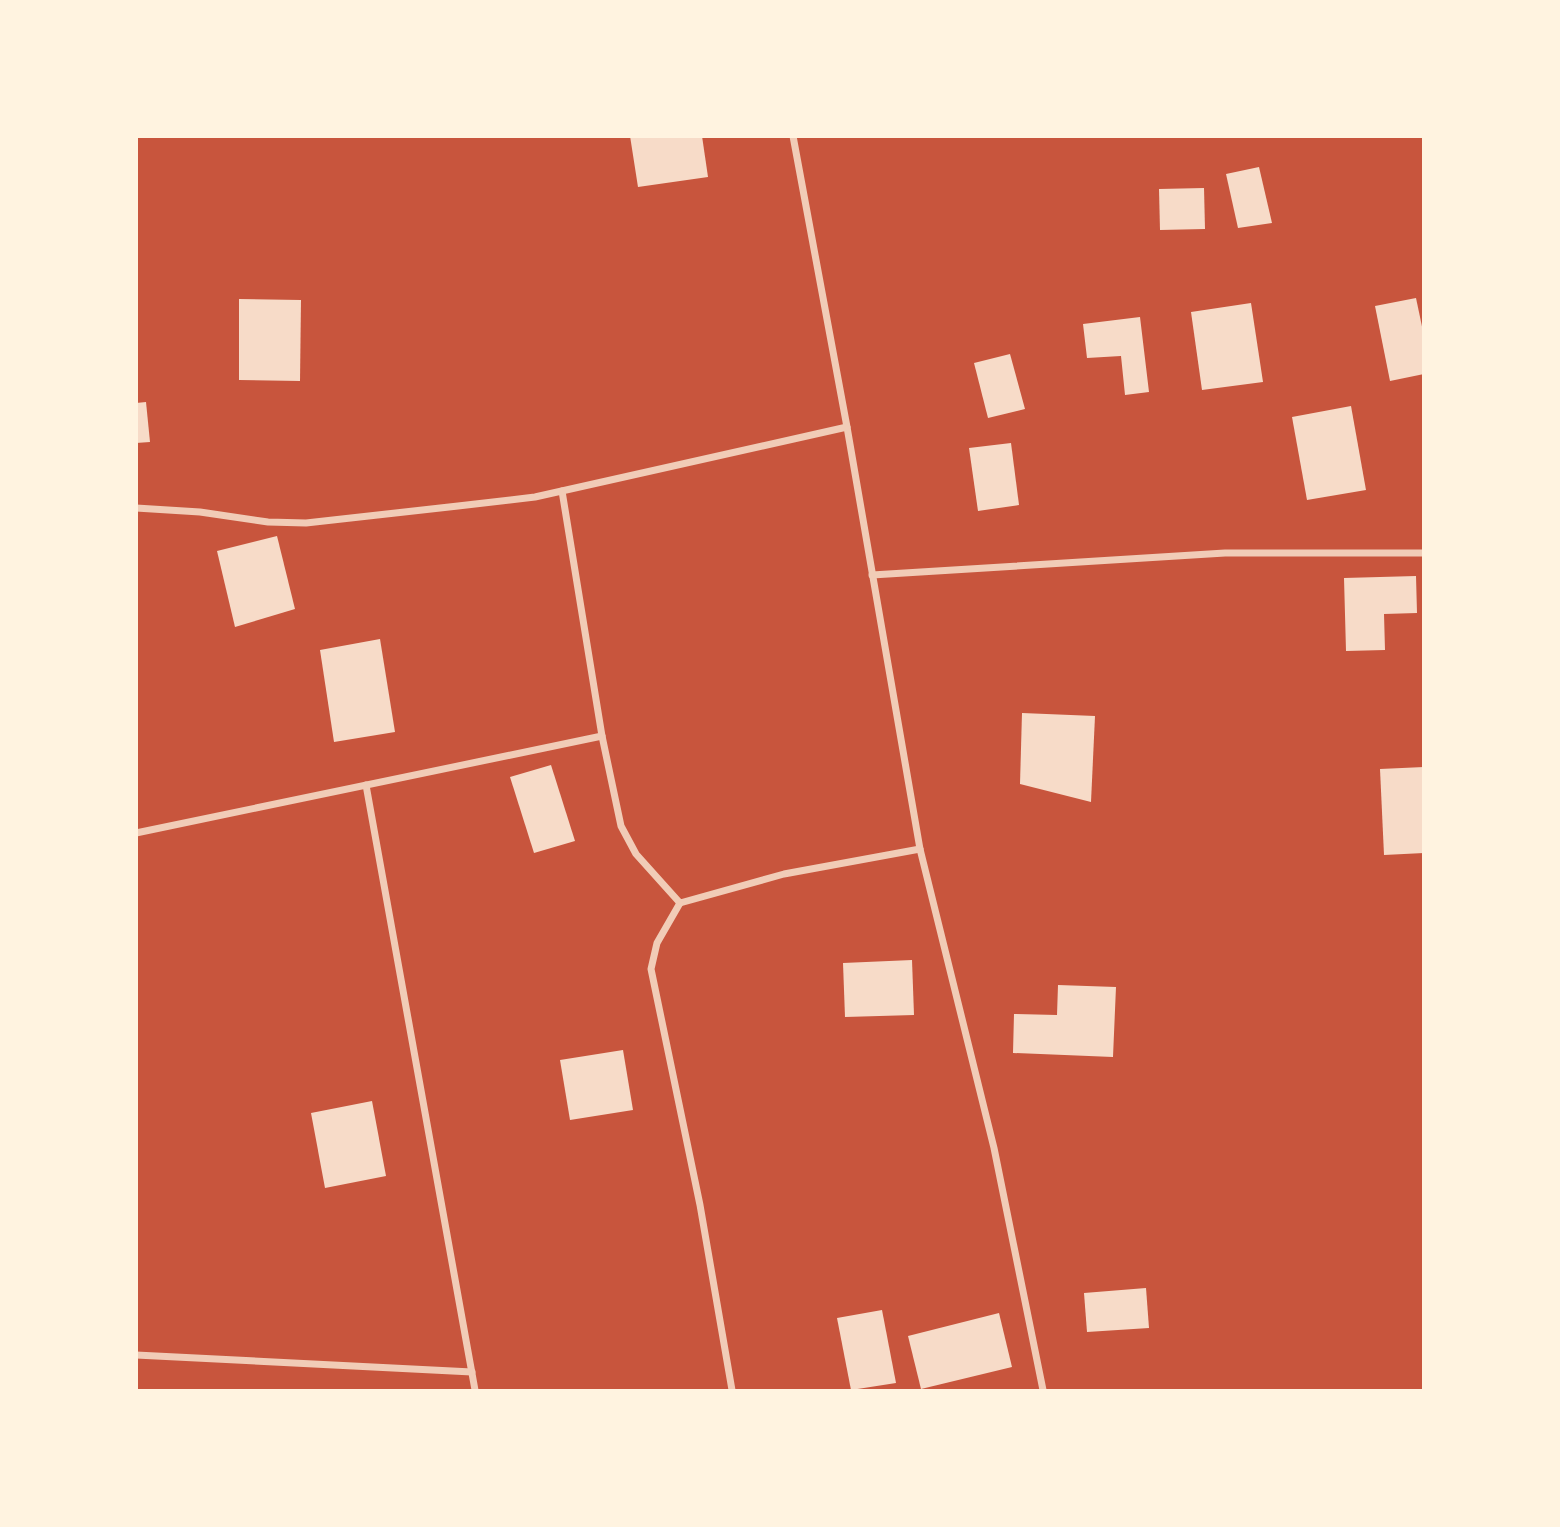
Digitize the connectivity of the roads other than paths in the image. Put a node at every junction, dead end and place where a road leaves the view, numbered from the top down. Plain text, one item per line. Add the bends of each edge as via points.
1 (793, 136) edge
2 (847, 427) junction
3 (562, 491) junction
4 (136, 508) edge
5 (1423, 553) edge
6 (872, 575) junction
7 (602, 736) junction
8 (366, 785) junction
9 (136, 833) edge
10 (920, 849) junction
11 (680, 903) junction
12 (136, 1355) edge
13 (472, 1373) junction
14 (475, 1391) edge
15 (732, 1391) edge
16 (1043, 1391) edge

1 - 2 street
2 - 3 street
2 - 6 street
3 - 4 street via 306,523
3 - 7 street
5 - 6 street via 1225,553
6 - 10 street
7 - 8 street
7 - 11 street via 621,826 636,854
8 - 9 street
8 - 13 street
10 - 11 street via 784,874
10 - 16 street via 994,1148
11 - 15 street via 657,943 651,970 700,1205
12 - 13 street
13 - 14 street

